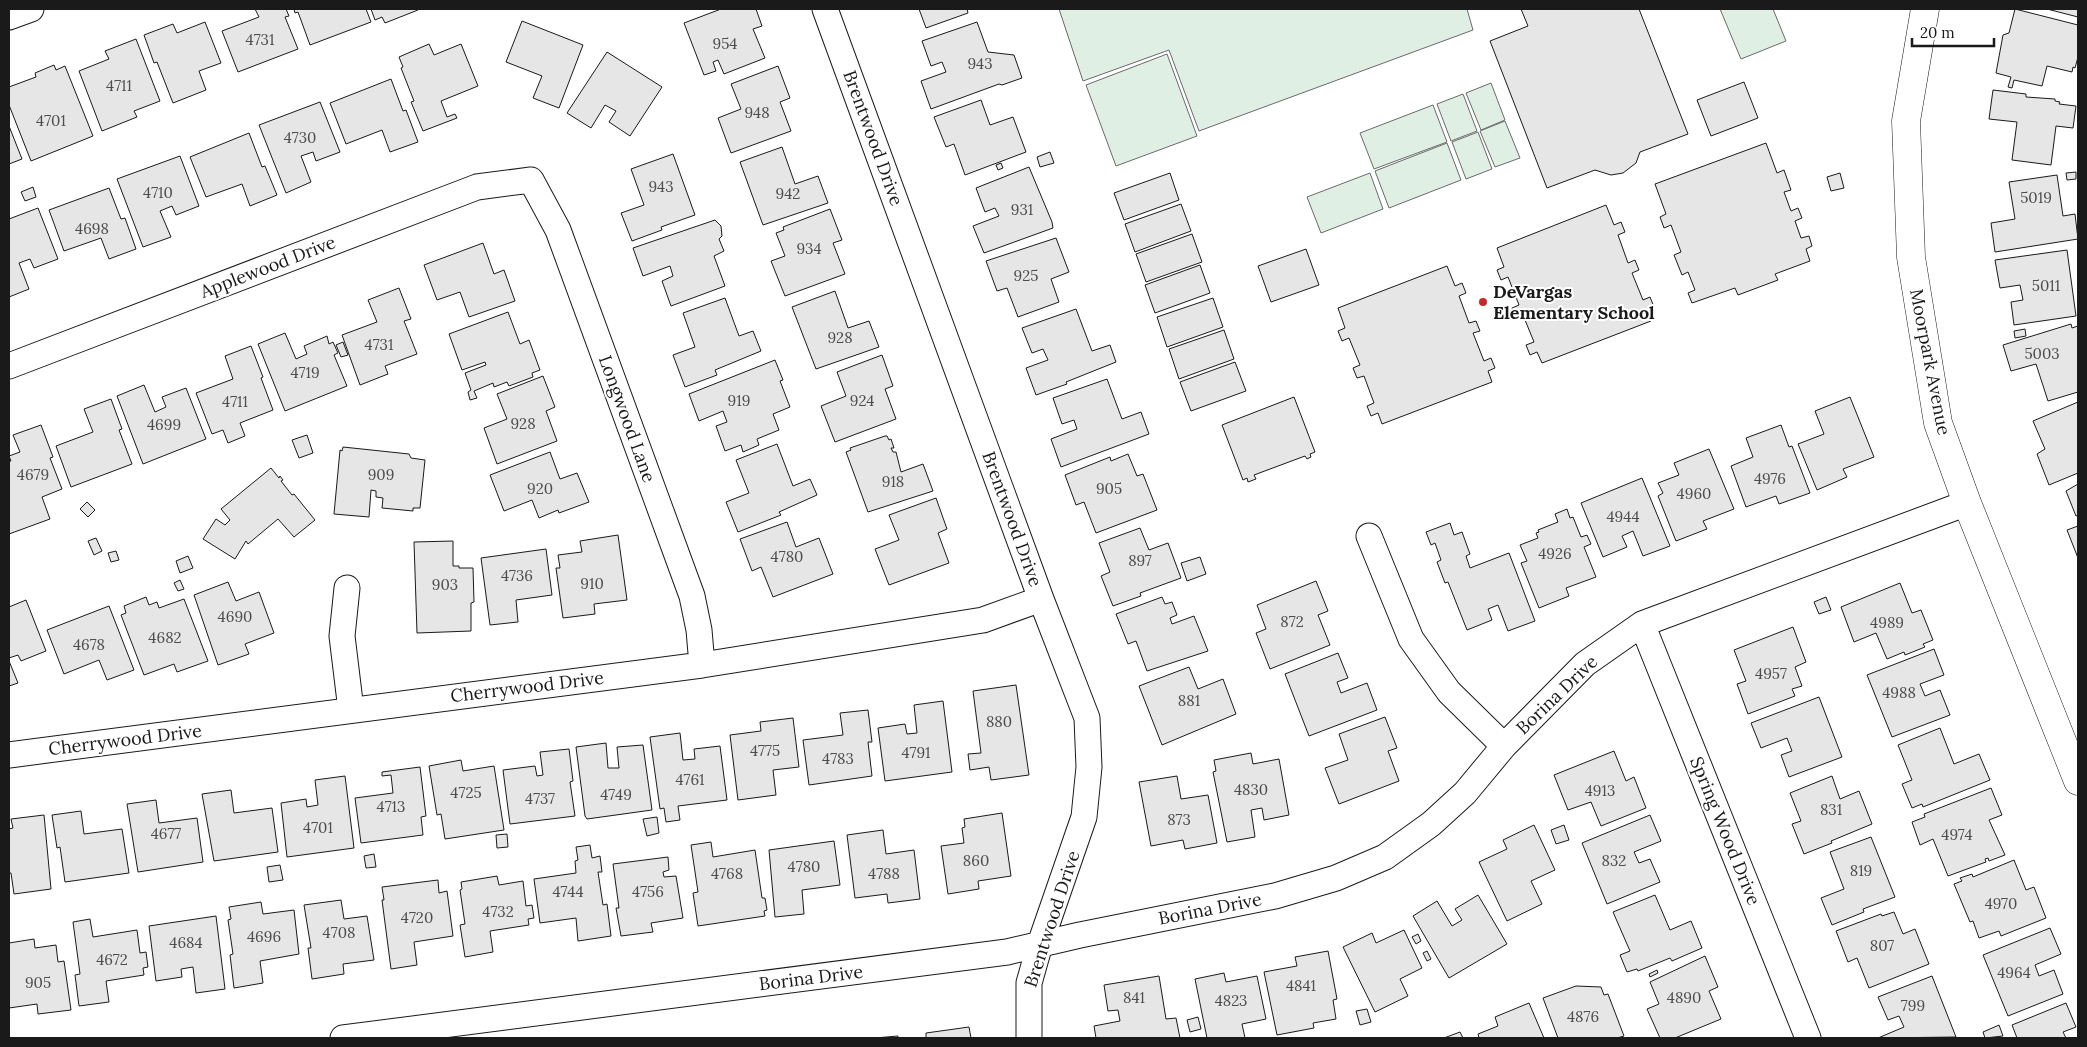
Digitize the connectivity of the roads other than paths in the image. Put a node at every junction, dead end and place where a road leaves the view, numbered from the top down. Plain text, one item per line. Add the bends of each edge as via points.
1 (31, 9) edge
2 (826, 9) edge
3 (1925, 9) edge
4 (9, 17) edge
5 (531, 180) joint
6 (9, 366) edge
7 (1967, 503) junction
8 (1369, 536) dead end
9 (347, 588) dead end
10 (1041, 598) junction
11 (1642, 624) junction
12 (702, 665) junction
13 (351, 710) junction
14 (1504, 746) junction
15 (9, 755) edge
16 (2078, 781) edge
17 (1040, 944) junction
18 (342, 1038) edge
19 (1029, 1038) edge
20 (1808, 1038) edge

1 - 4 street
2 - 10 street, Brentwood Drive
3 - 7 main road, Moorpark Avenue via 1906,121 1911,257 1938,423
5 - 6 street, Applewood Drive via 477,187
5 - 12 street, Longwood Lane via 558,230 692,596
7 - 11 street, Borina Drive
7 - 16 main road, Moorpark Avenue
8 - 14 street via 1411,639 1449,692
9 - 13 street via 342,636
10 - 12 street, Cherrywood Drive via 983,620
10 - 17 street, Brentwood Drive via 1087,718 1089,767 1084,816
11 - 14 street, Borina Drive via 1584,664
11 - 20 street, Spring Wood Drive
12 - 13 street, Cherrywood Drive
13 - 15 street, Cherrywood Drive
14 - 17 street, Borina Drive via 1465,793 1431,824 1384,857 1336,878 1275,896
17 - 18 street, Borina Drive via 1007,952
17 - 19 street, Brentwood Drive via 1027,992

